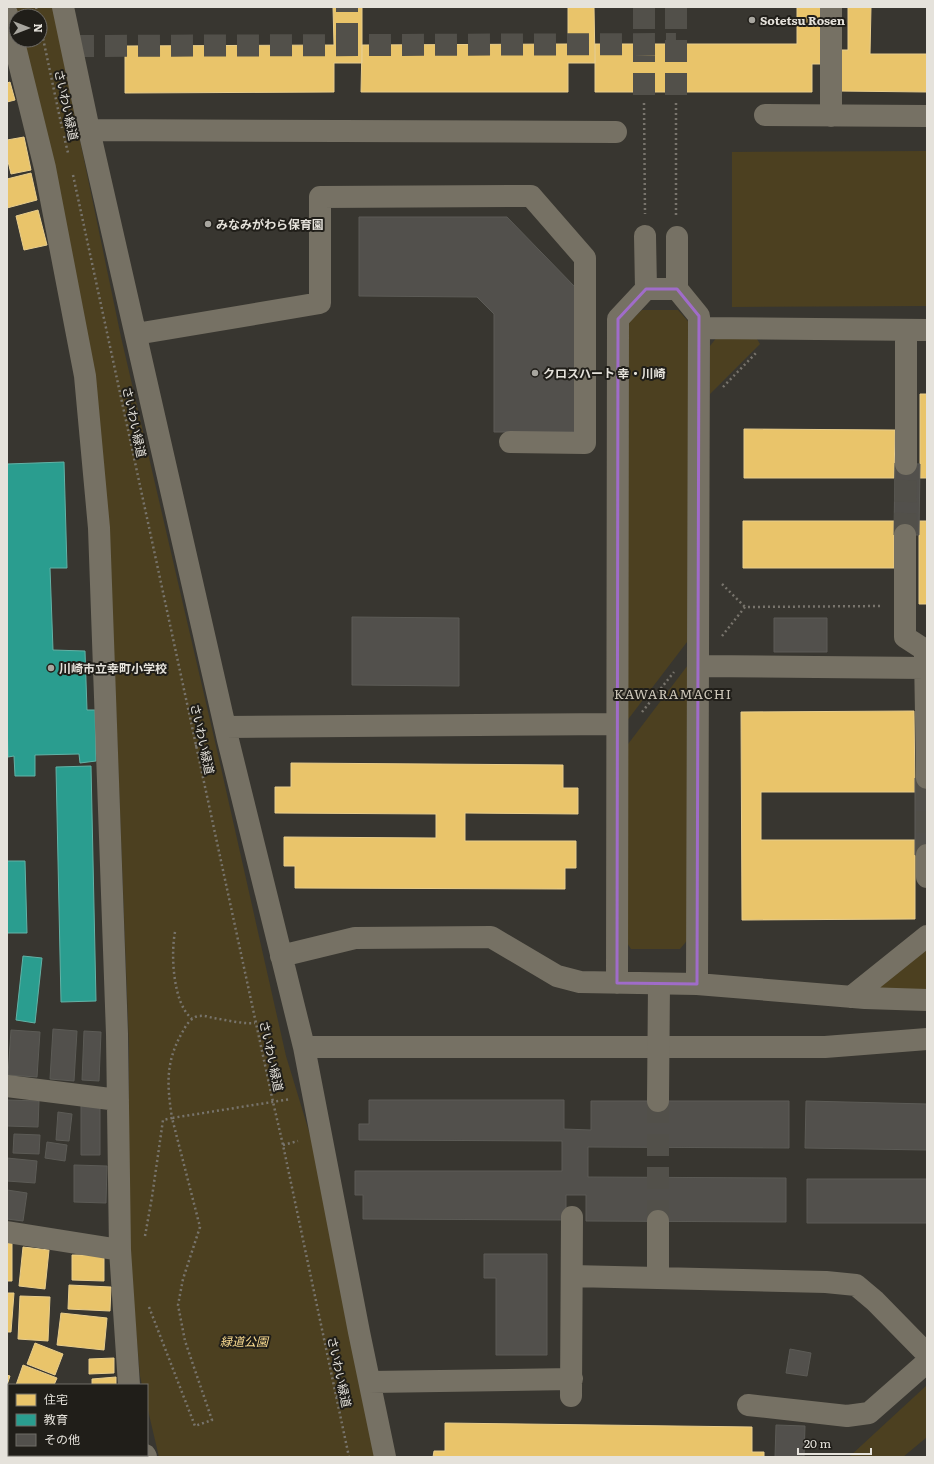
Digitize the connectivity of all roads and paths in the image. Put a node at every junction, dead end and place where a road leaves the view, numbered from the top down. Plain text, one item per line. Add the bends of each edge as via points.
1 (63, 7) edge
2 (831, 7) edge
3 (7, 14) edge
4 (45, 48) edge
5 (644, 103) tunnel mouth
6 (676, 103) tunnel mouth
7 (765, 116) dead end
8 (831, 116) junction
9 (927, 116) edge
10 (90, 130) junction
11 (616, 132) dead end
12 (68, 156) dead end
13 (72, 172) dead end
14 (645, 236) joint
15 (677, 237) joint
16 (646, 289) junction
17 (677, 289) junction
18 (699, 328) junction
19 (778, 329) junction
20 (906, 330) junction
21 (927, 330) edge
22 (136, 334) junction
23 (699, 412) junction
24 (510, 442) dead end
25 (906, 464) tunnel mouth
26 (905, 535) tunnel mouth
27 (905, 606) junction
28 (721, 636) dead end
29 (926, 656) edge
30 (698, 666) junction
31 (675, 671) dead end
32 (641, 714) dead end
33 (617, 724) junction
34 (225, 727) junction
35 (927, 778) edge
36 (927, 855) edge
37 (927, 877) edge
38 (175, 932) dead end
39 (927, 936) edge
40 (281, 956) junction
41 (617, 983) junction
42 (659, 984) junction
43 (696, 984) junction
44 (851, 997) junction
45 (927, 1000) edge
46 (192, 1019) junction
47 (255, 1022) junction
48 (927, 1039) edge
49 (304, 1047) junction
50 (7, 1086) edge
51 (293, 1099) dead end
52 (118, 1100) junction
53 (658, 1101) tunnel mouth
54 (272, 1102) junction
55 (172, 1118) junction
56 (572, 1218) dead end
57 (658, 1222) tunnel mouth
58 (7, 1232) edge
59 (144, 1238) dead end
60 (120, 1250) junction
61 (572, 1276) junction
62 (658, 1278) junction
63 (147, 1302) dead end
64 (927, 1354) edge
65 (927, 1362) edge
66 (370, 1382) junction
67 (129, 1384) edge
68 (348, 1394) dead end
69 (336, 1397) junction
70 (748, 1405) dead end
71 (349, 1457) edge
72 (385, 1457) edge

1 - 10 street
2 - 8 street
3 - 52 street via 45,168 85,376 99,528
4 - 12 path, さいわい緑道
5 - 14 path
6 - 15 path
7 - 8 street
8 - 9 street
10 - 11 street
10 - 22 street
13 - 47 path, さいわい緑道
14 - 16 street
15 - 17 street
16 - 17 street
16 - 33 street via 618,319
17 - 18 street via 699,316
18 - 19 street
18 - 23 street
19 - 20 street
19 - 23 path
20 - 21 street
20 - 25 street
22 - 24 street via 320,303 320,197 531,196 585,258 585,443
22 - 34 street
23 - 30 street
26 - 27 street
27 - 28 path via 745,607
27 - 29 street via 905,637
29 - 30 street
29 - 35 street
30 - 43 street
31 - 32 path
33 - 34 street
33 - 41 street
34 - 40 street
36 - 37 street
38 - 46 path via 173,966 184,1009
39 - 44 street
40 - 41 street via 355,938 491,937 557,976 580,982
40 - 49 street
41 - 42 street
42 - 43 street
42 - 53 street, bridge
43 - 44 street
44 - 45 street
46 - 47 path via 200,1016 244,1024
46 - 55 path via 186,1025 172,1053 169,1098
47 - 54 path, さいわい緑道
48 - 49 street via 818,1047
49 - 66 street
50 - 52 street
51 - 54 path
52 - 60 street
54 - 55 path
54 - 69 path, さいわい緑道
55 - 59 path via 163,1120
55 - 63 path via 200,1227 183,1279 178,1305 185,1341 212,1420 196,1426
56 - 61 street
57 - 62 street
58 - 60 street
60 - 67 street
61 - 62 street
61 - 66 street via 572,1388
62 - 64 street via 856,1285
65 - 70 street via 869,1413 847,1416
66 - 72 street
68 - 69 path
69 - 71 path, さいわい緑道

